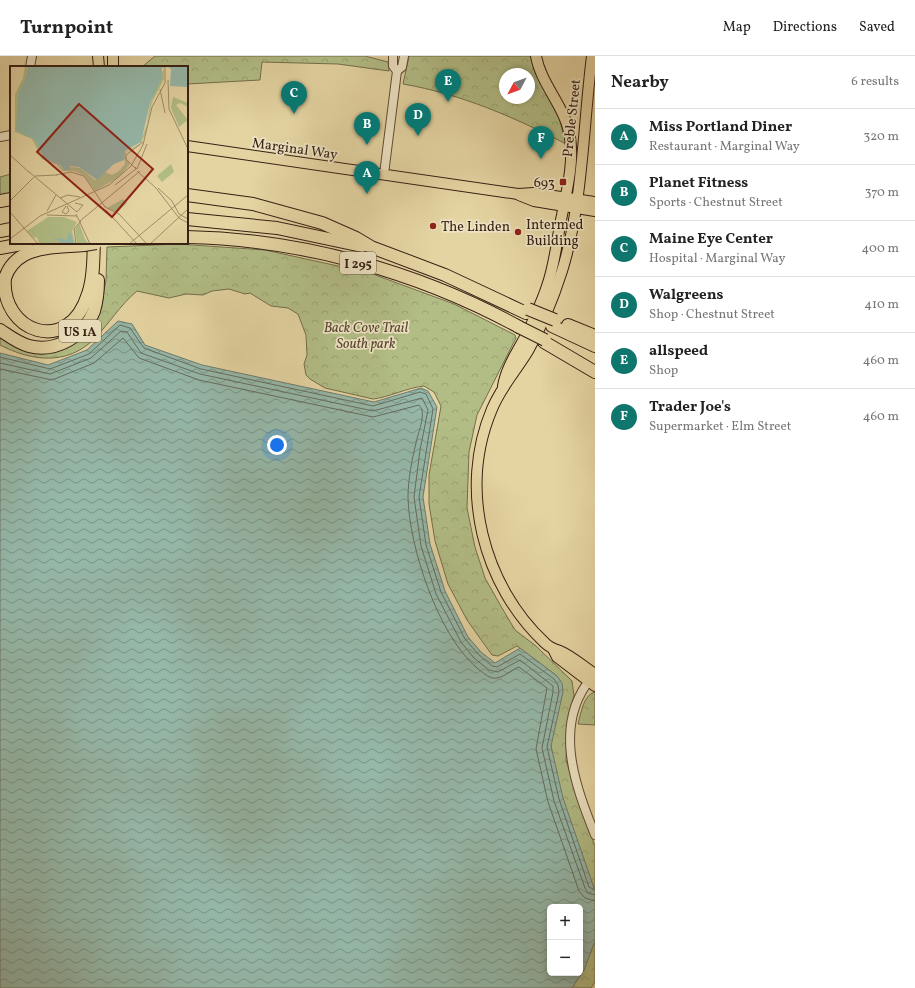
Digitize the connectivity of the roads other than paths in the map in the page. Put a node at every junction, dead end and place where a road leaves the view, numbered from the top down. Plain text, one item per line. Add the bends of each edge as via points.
1 (32, 56) edge
2 (98, 56) edge
3 (393, 56) edge
4 (404, 56) edge
5 (536, 56) edge
6 (592, 56) edge
7 (30, 66) edge
8 (100, 66) edge
9 (396, 71) junction
10 (10, 135) edge
11 (0, 137) edge
12 (188, 146) edge
13 (384, 174) junction
14 (188, 194) edge
15 (10, 199) edge
16 (565, 200) junction
17 (0, 201) edge
18 (595, 202) edge
19 (576, 203) junction
20 (595, 210) edge
21 (188, 219) edge
22 (10, 229) edge
23 (0, 231) edge
24 (188, 237) edge
25 (22, 244) edge
26 (91, 244) edge
27 (101, 244) edge
28 (371, 247) junction
29 (0, 248) edge
30 (554, 323) junction
31 (0, 330) edge
32 (595, 336) edge
33 (544, 341) junction
34 (595, 346) edge
35 (595, 365) edge
36 (595, 372) edge
37 (503, 386) junction
38 (593, 681) edge
39 (595, 835) edge

1 - 7 street
2 - 8 main road
3 - 9 street
4 - 9 street via 402,67
5 - 16 main road via 541,73 558,103 569,130 571,164
6 - 19 main road, Preble Street
9 - 13 street
10 - 11 street
12 - 13 main road, Marginal Way
13 - 16 main road, Marginal Way via 518,194 534,193
14 - 28 highway via 276,209 322,223
15 - 17 highway
16 - 19 main road, Marginal Way
16 - 37 main road via 548,285 532,325 505,375
18 - 19 main road, Marginal Way
19 - 20 main road, Marginal Way
19 - 37 main road, Preble Street via 562,269 552,299 528,350 512,378
21 - 28 highway, I 295 via 277,228
22 - 23 highway
24 - 33 highway, I 295, bridge via 259,242 365,265 439,291
25 - 29 highway
26 - 26 highway via 90,289 83,308 75,319 64,328 51,332 37,332 20,323 7,308 3,295 6,275 13,264 30,252
27 - 31 highway, US 1A via 94,309 78,334 59,344 39,347 18,341
28 - 30 highway, I 295
30 - 32 highway
30 - 34 highway, I 295
33 - 35 highway
33 - 36 highway
37 - 38 main road via 487,421 480,450 476,491 486,549 499,581 524,620 553,650 561,651
38 - 39 street via 581,694 575,710 570,745 575,778

